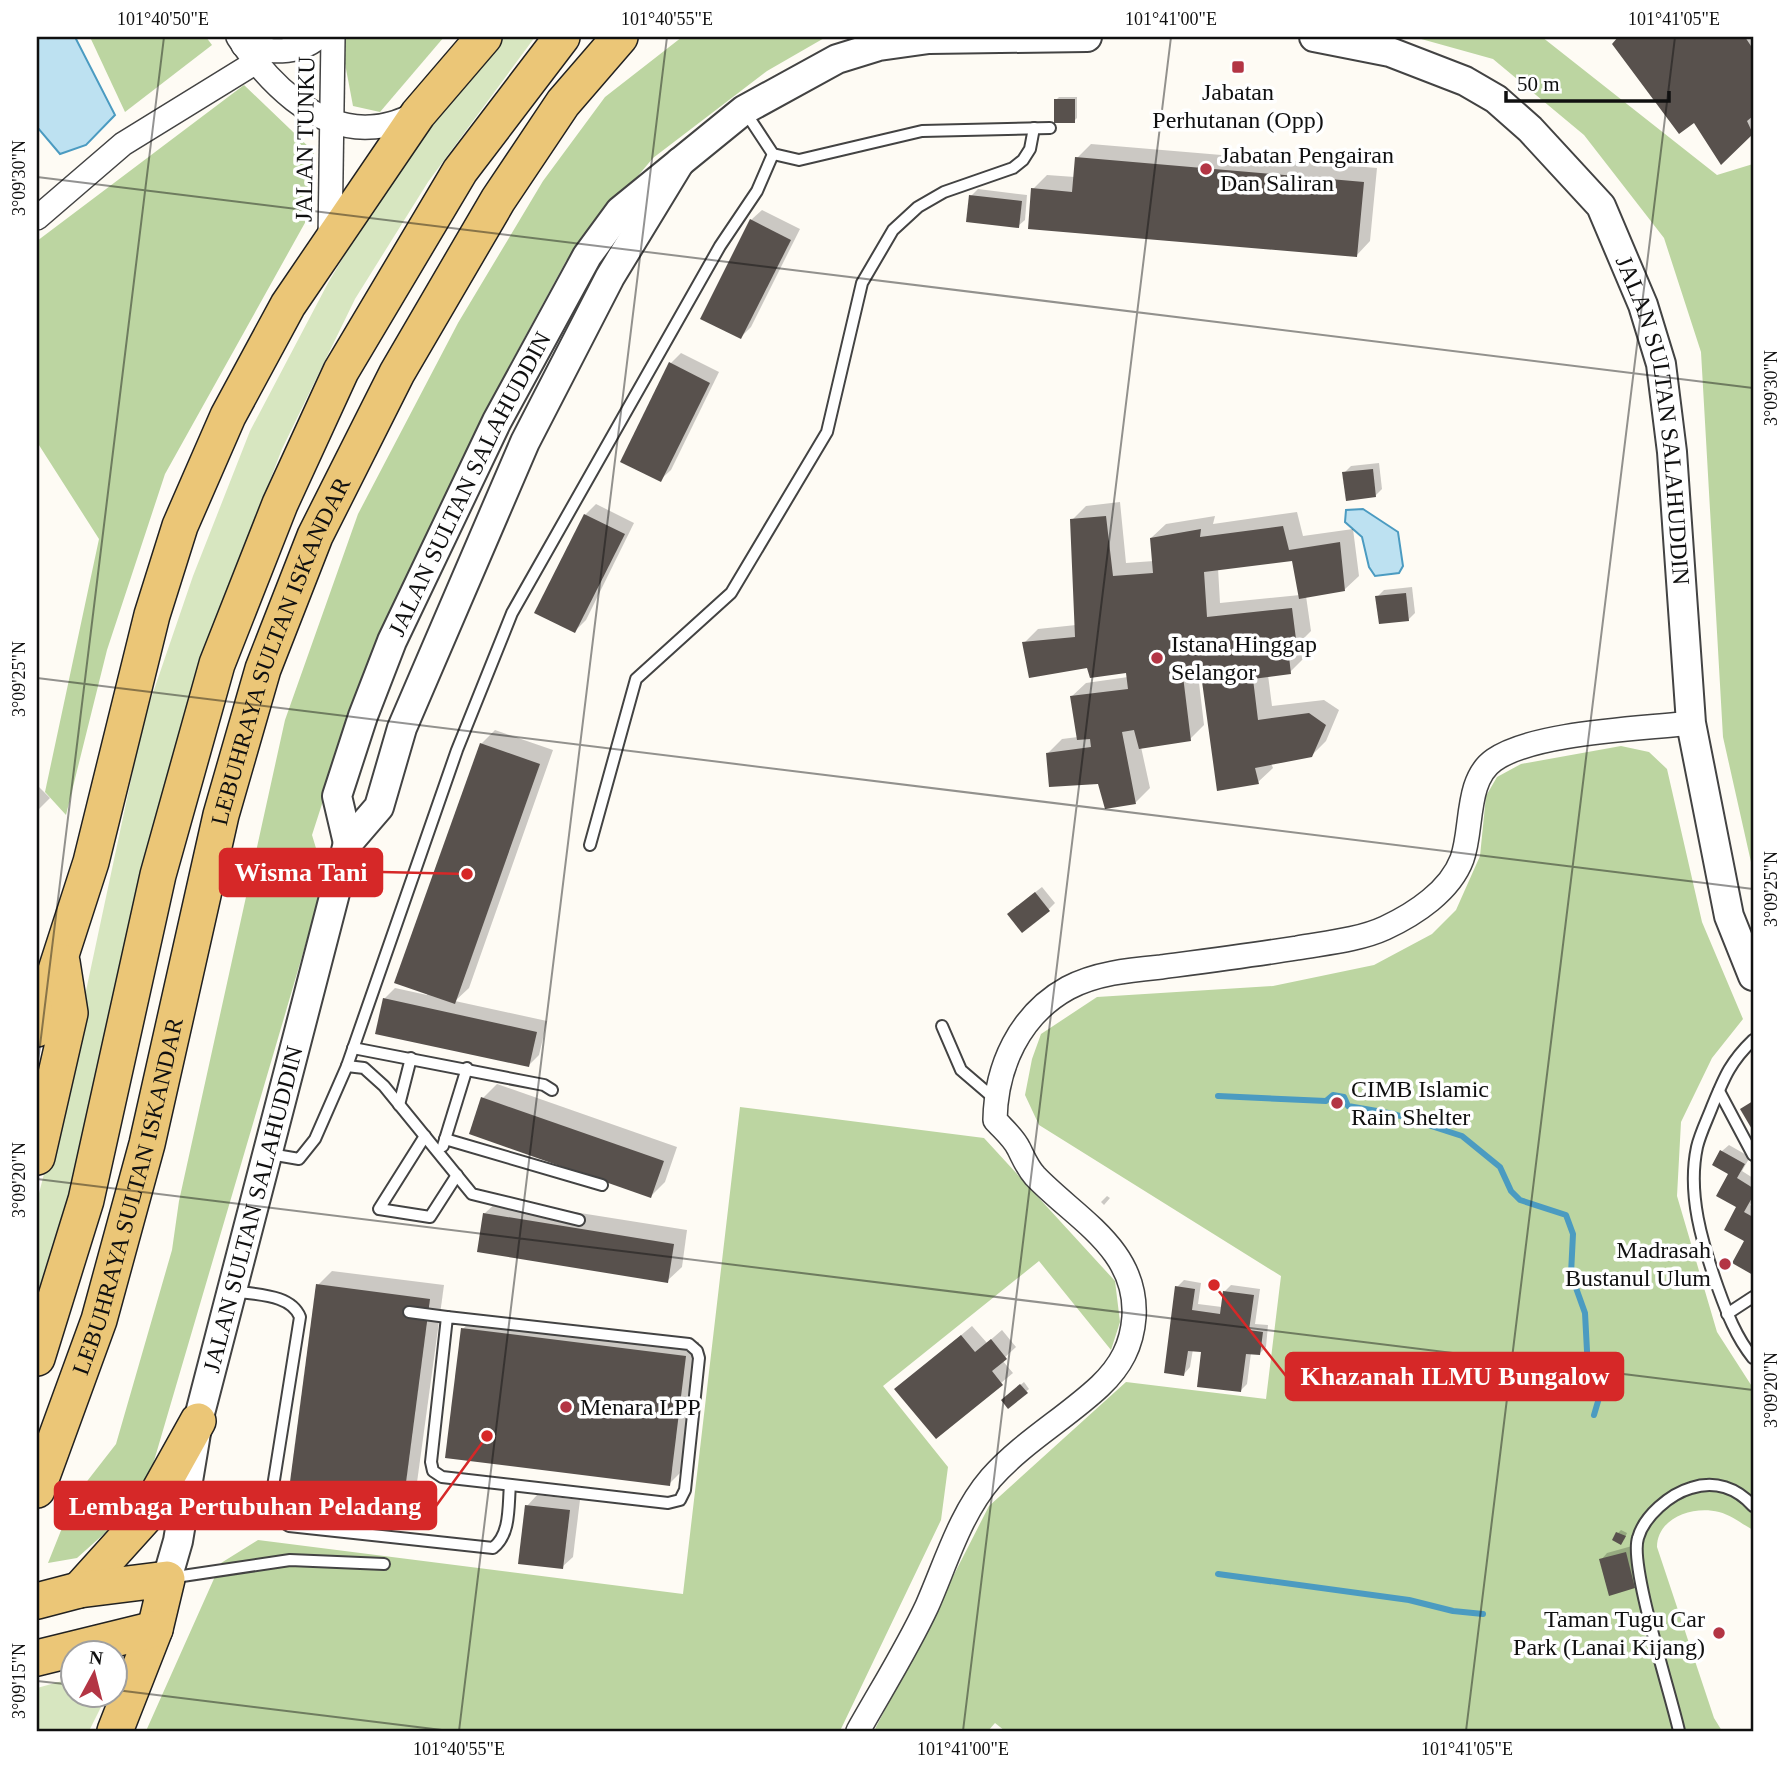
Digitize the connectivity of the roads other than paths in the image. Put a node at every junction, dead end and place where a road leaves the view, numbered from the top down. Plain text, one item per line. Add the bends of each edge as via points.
1 (318, 37) edge
2 (333, 37) edge
3 (484, 37) edge
4 (562, 37) edge
5 (620, 37) edge
6 (1087, 37) edge
7 (1314, 37) edge
8 (245, 48) edge
9 (744, 110) junction
10 (418, 114) junction
11 (331, 123) junction
12 (1034, 128) junction
13 (1050, 128) dead end
14 (773, 154) junction
15 (680, 162) junction
16 (37, 218) edge
17 (330, 243) junction
18 (1691, 723) junction
19 (348, 843) junction
20 (590, 845) dead end
21 (49, 953) edge
22 (1753, 976) edge
23 (942, 1026) dead end
24 (37, 1029) edge
25 (1753, 1040) edge
26 (353, 1048) junction
27 (411, 1058) junction
28 (347, 1066) junction
29 (467, 1068) junction
30 (552, 1090) dead end
31 (1719, 1091) junction
32 (996, 1100) junction
33 (399, 1105) junction
34 (425, 1136) junction
35 (445, 1139) junction
36 (270, 1154) junction
37 (441, 1155) junction
38 (1753, 1155) edge
39 (37, 1157) edge
40 (457, 1175) junction
41 (602, 1185) dead end
42 (579, 1220) dead end
43 (233, 1291) junction
44 (1753, 1297) edge
45 (409, 1312) dead end
46 (1727, 1314) junction
47 (447, 1317) junction
48 (37, 1358) edge
49 (1753, 1358) edge
50 (198, 1421) junction
51 (510, 1485) junction
52 (37, 1490) edge
53 (1753, 1506) edge
54 (384, 1564) dead end
55 (167, 1579) junction
56 (55, 1596) edge
57 (155, 1629) junction
58 (38, 1658) edge
59 (114, 1731) edge
60 (858, 1731) edge
61 (1679, 1731) edge

1 - 8 street via 303,47 276,52
2 - 11 street, JALAN TUNKU
3 - 10 main road
4 - 48 main road, LEBUHRAYA SULTAN ISKANDAR via 460,171 406,261 341,371 275,516 217,664 158,875 86,1200
5 - 52 main road, LEBUHRAYA SULTAN ISKANDAR via 563,103 498,200 397,373 315,536 263,669 220,815 147,1144 99,1321
6 - 9 street, JALAN SULTAN SALAHUDDIN via 929,39 879,46 837,59
7 - 18 street, JALAN SULTAN SALAHUDDIN via 1390,51 1441,70 1496,99 1557,156 1601,206 1643,305 1661,364 1672,452
8 - 11 street via 300,103
8 - 16 street
9 - 14 lane
9 - 15 street, JALAN SULTAN SALAHUDDIN
10 - 11 street via 372,127
10 - 17 main road
11 - 17 street, JALAN TUNKU
12 - 13 lane
12 - 14 lane via 922,131 799,160
12 - 20 lane via 1030,149 1013,168 944,192 893,230 862,283 827,432 731,593 636,679
14 - 26 lane via 757,191 720,246 512,612 457,750
15 - 19 street, JALAN SULTAN SALAHUDDIN via 611,276 525,442 402,728 379,807
15 - 19 street, JALAN SULTAN SALAHUDDIN via 620,211 587,256 497,421 392,641 363,716 337,796
17 - 21 main road via 288,305 228,416 180,526 152,615 91,862
18 - 22 street, JALAN SULTAN SALAHUDDIN via 1728,916
18 - 32 street via 1528,746 1493,760 1479,779 1462,859 1448,882 1422,908 1383,929 1330,943 1111,973 1068,988 1028,1021 1005,1056
19 - 36 street, JALAN SULTAN SALAHUDDIN
21 - 24 main road
21 - 39 main road via 70,1013
23 - 32 lane via 961,1070
25 - 31 lane via 1731,1061
26 - 27 lane
26 - 28 lane
27 - 29 lane
27 - 33 lane
28 - 33 lane via 364,1068
28 - 36 lane via 315,1139 299,1159
29 - 30 lane
29 - 35 lane
31 - 38 lane
31 - 46 lane via 1697,1146 1693,1192 1707,1257
32 - 60 street via 995,1120 1019,1148 1023,1161 1119,1256 1135,1298 1133,1331 1128,1352 1101,1386 991,1479 960,1527 926,1607
33 - 34 lane
34 - 37 lane
34 - 40 lane via 379,1209 430,1217
35 - 37 lane
35 - 41 lane
36 - 43 street, JALAN SULTAN SALAHUDDIN
37 - 40 lane
40 - 42 lane via 472,1194
43 - 50 street, JALAN SULTAN SALAHUDDIN
43 - 51 lane via 288,1301 300,1317 271,1499 280,1520 289,1526 493,1548 506,1527
44 - 46 lane
45 - 47 lane
46 - 49 lane
47 - 51 lane via 433,1471 442,1477
47 - 51 lane via 689,1345 697,1351 685,1490 680,1500 668,1503
50 - 55 street, JALAN SULTAN SALAHUDDIN
50 - 56 main road via 144,1518
53 - 61 lane via 1726,1486 1702,1484 1658,1509 1638,1538 1639,1574
54 - 55 lane via 290,1560
55 - 56 main road
55 - 57 main road
57 - 58 main road
57 - 59 main road

